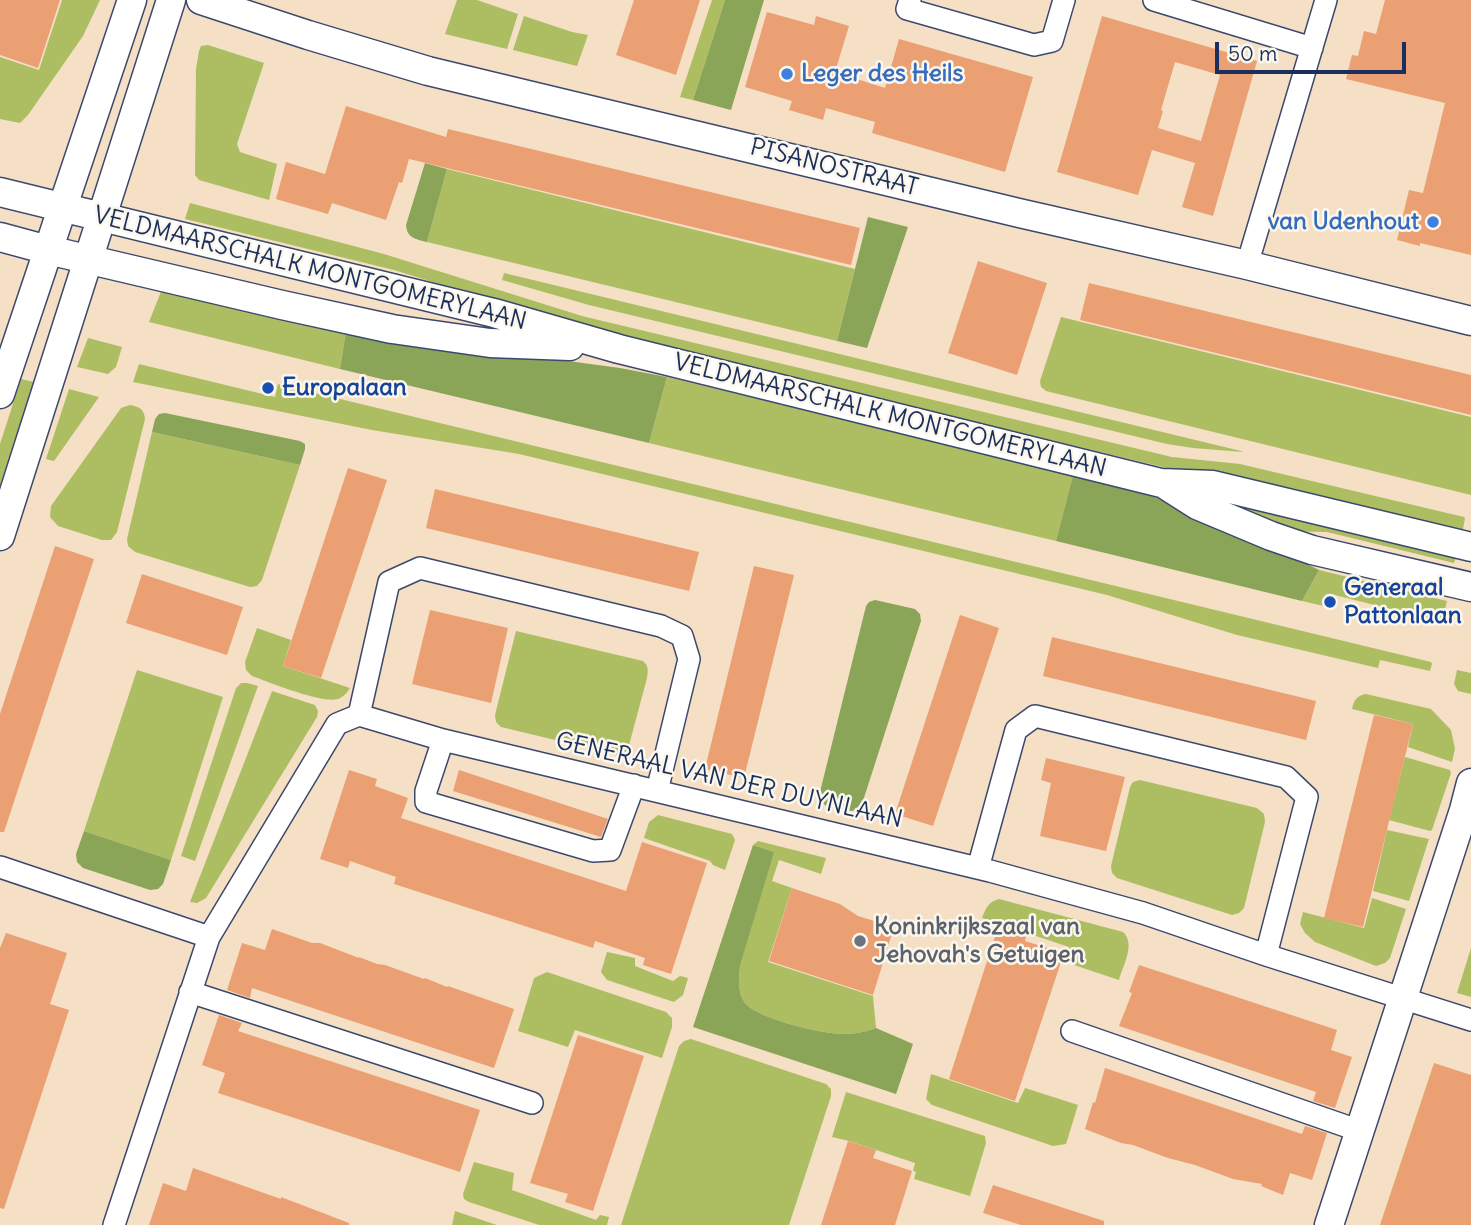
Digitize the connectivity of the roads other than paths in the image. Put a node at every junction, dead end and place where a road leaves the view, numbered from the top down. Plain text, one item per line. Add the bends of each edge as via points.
1 (132, 0) edge
2 (171, 0) edge
3 (201, 0) edge
4 (910, 0) edge
5 (1064, 0) edge
6 (1154, 0) edge
7 (1326, 0) edge
8 (1312, 48) junction
9 (0, 192) edge
10 (62, 207) junction
11 (102, 217) junction
12 (0, 237) edge
13 (48, 250) junction
14 (89, 259) junction
15 (1247, 265) junction
16 (1471, 321) edge
17 (619, 349) junction
18 (0, 394) edge
19 (1161, 483) junction
20 (0, 536) edge
21 (1471, 547) edge
22 (1471, 587) edge
23 (359, 715) junction
24 (443, 740) junction
25 (1471, 783) edge
26 (634, 785) junction
27 (657, 791) junction
28 (1468, 804) edge
29 (0, 867) edge
30 (978, 868) junction
31 (209, 937) junction
32 (1266, 955) junction
33 (190, 992) junction
34 (1402, 998) junction
35 (1471, 1020) edge
36 (1072, 1031) dead end
37 (531, 1104) dead end
38 (1360, 1131) junction
39 (114, 1225) edge
40 (1329, 1225) edge

1 - 10 main road
2 - 11 main road
3 - 15 main road, PISANOSTRAAT via 428,71
4 - 5 street via 907,9 1034,45 1052,41
6 - 8 street
7 - 8 street
8 - 15 street
9 - 10 main road, VELDMAARSCHALK MONTGOMERYLAAN
10 - 11 main road, VELDMAARSCHALK MONTGOMERYLAAN
10 - 13 main road
11 - 14 main road
11 - 17 main road, VELDMAARSCHALK MONTGOMERYLAAN via 481,310
12 - 13 main road, VELDMAARSCHALK MONTGOMERYLAAN
13 - 14 main road, VELDMAARSCHALK MONTGOMERYLAAN
13 - 18 main road
14 - 17 main road, VELDMAARSCHALK MONTGOMERYLAAN via 392,328 490,343
14 - 20 main road
15 - 16 main road, PISANOSTRAAT
17 - 19 main road, VELDMAARSCHALK MONTGOMERYLAAN
19 - 21 main road, VELDMAARSCHALK MONTGOMERYLAAN via 1213,485
19 - 22 main road, VELDMAARSCHALK MONTGOMERYLAAN via 1197,505 1312,550
23 - 24 street, GENERAAL VAN DER DUYNLAAN
23 - 27 street via 389,582 420,568 661,626 682,636 689,659
23 - 31 street via 337,724
24 - 26 street, GENERAAL VAN DER DUYNLAAN
24 - 26 street via 426,802 593,851 610,850
25 - 28 main road
26 - 27 street, GENERAAL VAN DER DUYNLAAN
27 - 30 street, GENERAAL VAN DER DUYNLAAN
28 - 34 main road
29 - 31 street
30 - 32 street, GENERAAL VAN DER DUYNLAAN via 1143,913
30 - 32 street via 1016,730 1035,716 1286,776 1307,797
31 - 33 street
32 - 34 street, GENERAAL VAN DER DUYNLAAN
33 - 37 street
33 - 39 street
34 - 35 street, GENERAAL VAN DER DUYNLAAN
34 - 38 main road
36 - 38 street
38 - 40 main road

